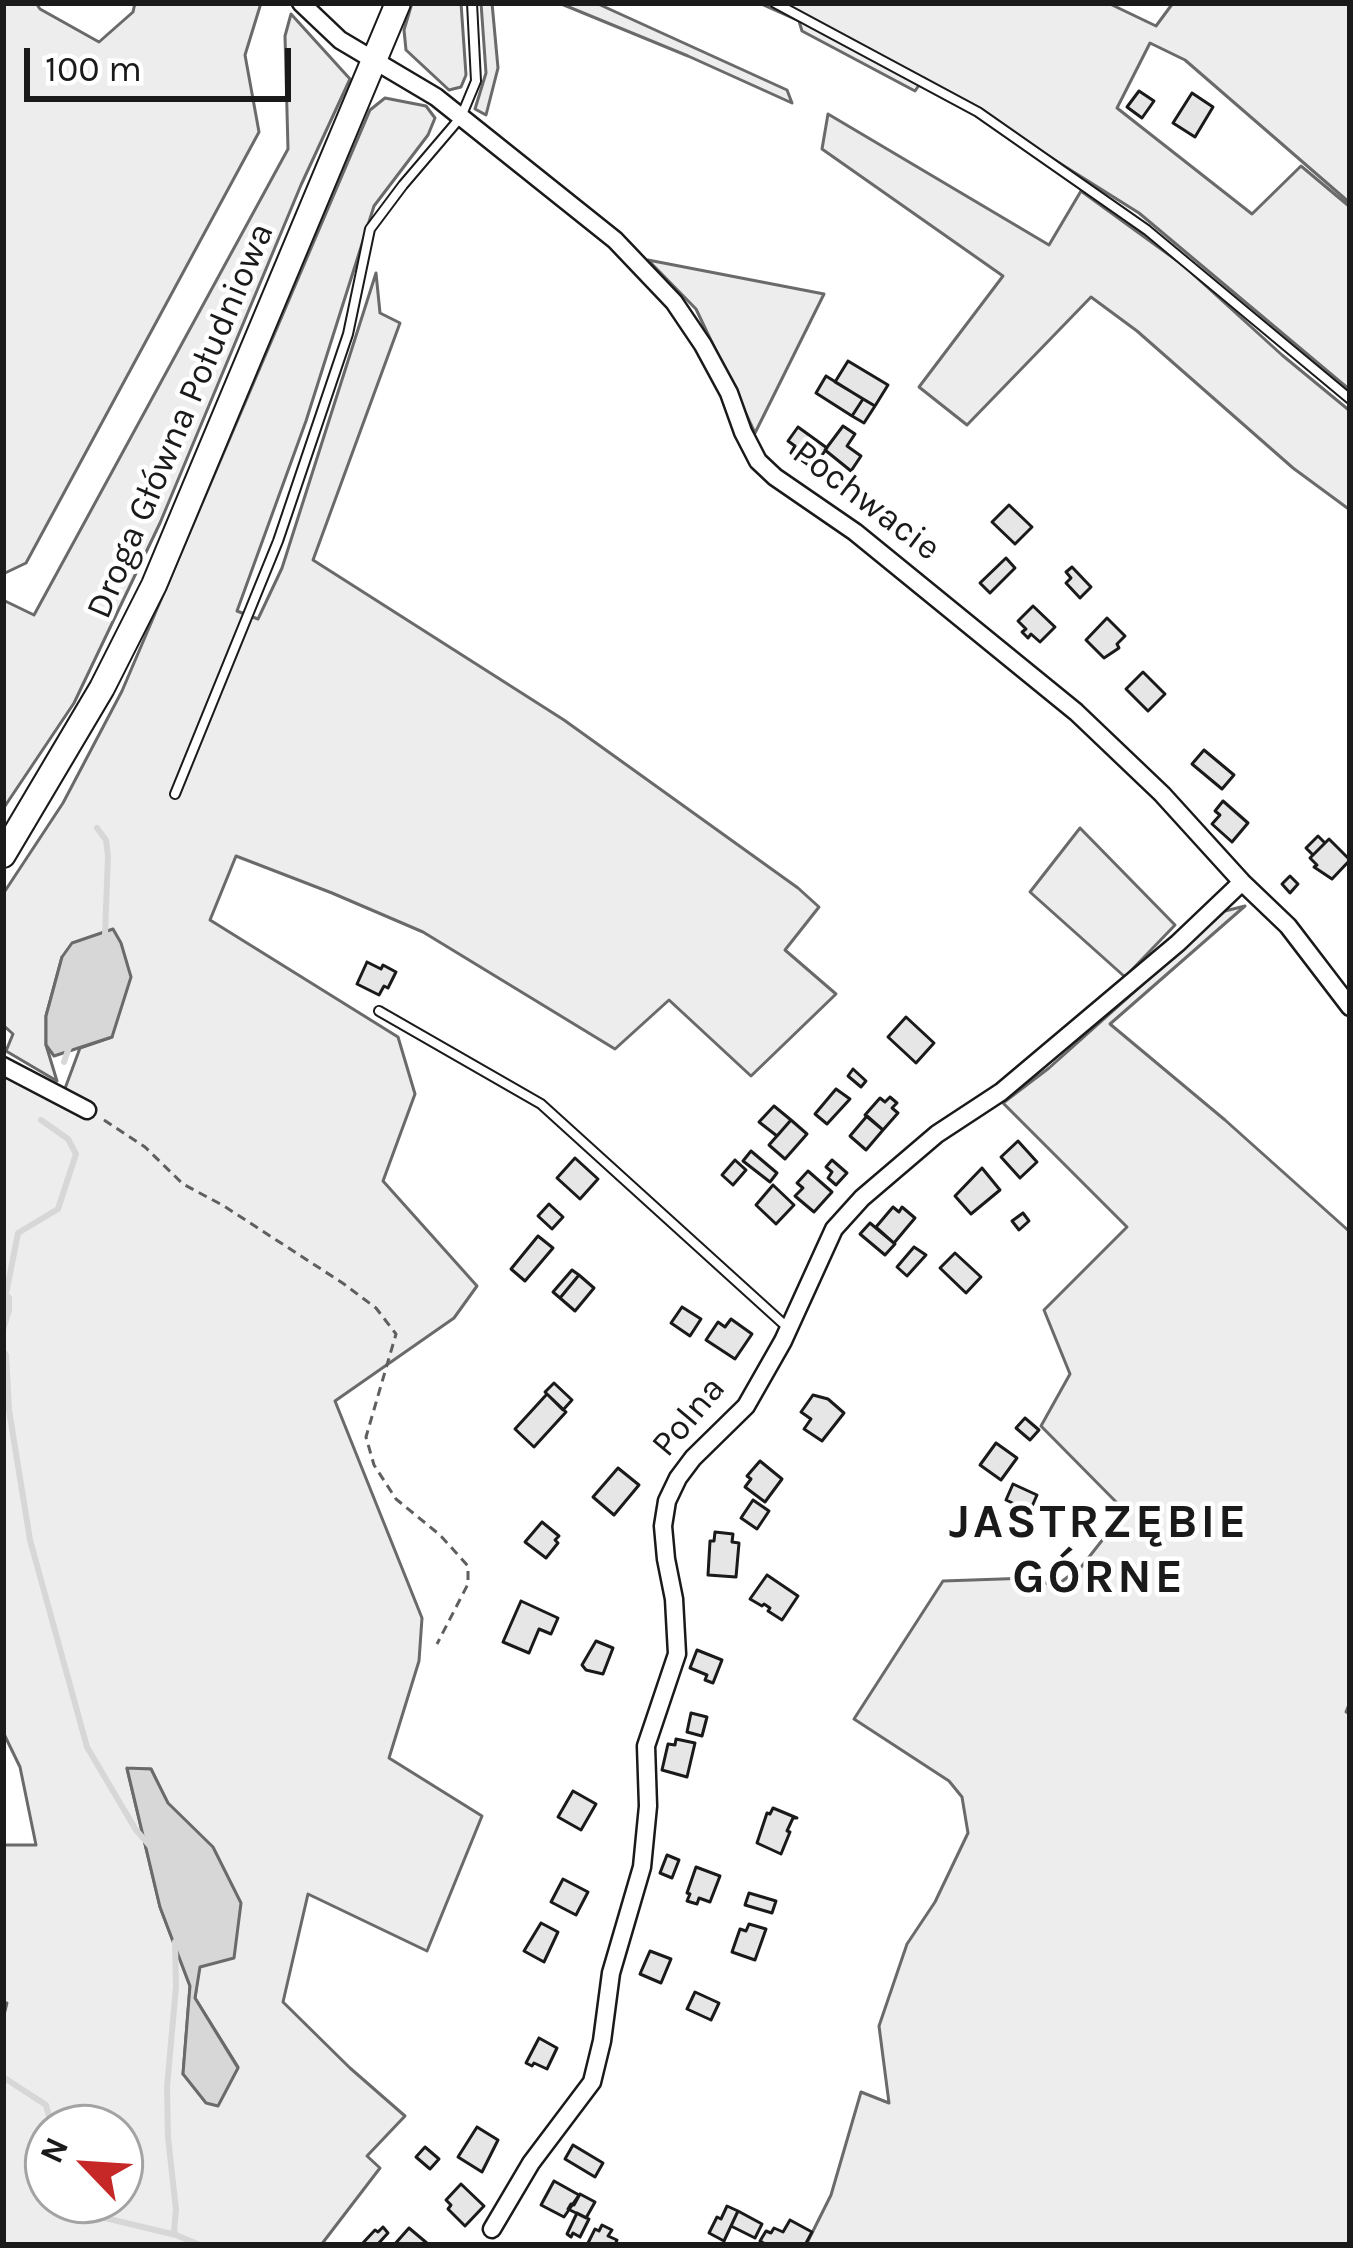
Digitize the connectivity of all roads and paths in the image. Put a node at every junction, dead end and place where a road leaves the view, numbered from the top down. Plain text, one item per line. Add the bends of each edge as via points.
1 (301, 3) edge
2 (398, 3) edge
3 (472, 3) edge
4 (775, 3) edge
5 (374, 61) junction
6 (461, 117) junction
7 (1350, 398) edge
8 (175, 794) dead end
9 (3, 855) edge
10 (1243, 882) junction
11 (1350, 1007) edge
12 (379, 1011) dead end
13 (3, 1066) edge
14 (87, 1110) joint
15 (789, 1329) junction
16 (437, 1644) dead end
17 (492, 2229) dead end

1 - 5 street, Pochwacie
2 - 5 main road, Droga Główna Południowa
3 - 6 lane via 476,82
4 - 7 lane via 978,112 1148,230
5 - 6 street, Pochwacie
5 - 9 main road, Droga Główna Południowa via 154,585
6 - 8 lane via 370,229 348,334 285,520
6 - 10 street, Pochwacie via 615,240 674,302 758,460 775,477 1076,712
10 - 11 street, Pochwacie
10 - 15 street, Polna via 1001,1092 862,1198 834,1228
12 - 15 lane via 541,1104
13 - 14 street
14 - 16 path via 145,1147 183,1184 344,1284 396,1334 366,1438 396,1499 468,1566 468,1584
15 - 17 street, Polna via 746,1406 693,1458 667,1501 677,1654 646,1746 642,1867 611,1973 602,2041 592,2082

